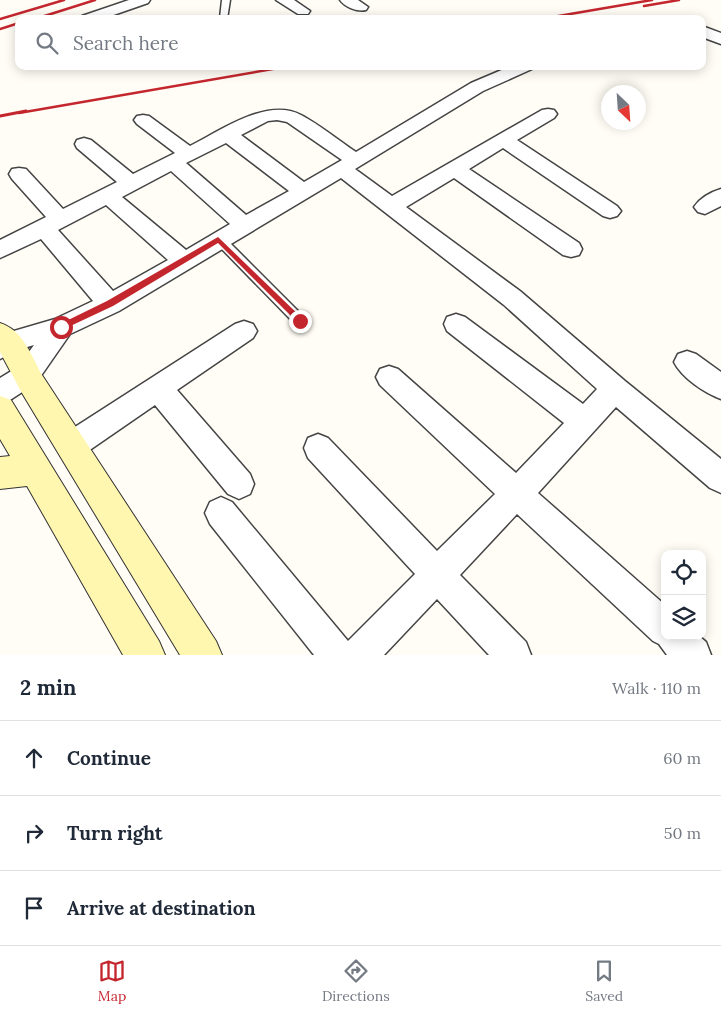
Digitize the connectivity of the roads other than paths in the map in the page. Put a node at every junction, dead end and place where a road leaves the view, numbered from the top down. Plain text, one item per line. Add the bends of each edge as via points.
1 (143, 0) edge
2 (226, 0) edge
3 (283, 0) edge
4 (347, 0) edge
5 (361, 7) dead end
6 (303, 11) dead end
7 (99, 15) edge
8 (224, 15) edge
9 (708, 26) edge
10 (721, 32) edge
11 (721, 39) edge
12 (517, 70) edge
13 (548, 114) dead end
14 (143, 120) dead end
15 (227, 134) junction
16 (504, 140) junction
17 (84, 144) dead end
18 (180, 158) junction
19 (348, 164) junction
20 (455, 168) junction
21 (19, 174) dead end
22 (131, 183) junction
23 (303, 192) junction
24 (107, 195) junction
25 (391, 206) junction
26 (610, 211) dead end
27 (52, 223) junction
28 (244, 224) junction
29 (218, 239) junction
30 (571, 248) dead end
31 (0, 250) edge
32 (183, 260) junction
33 (110, 304) junction
34 (300, 321) dead end
35 (456, 324) dead end
36 (61, 327) junction
37 (244, 331) dead end
38 (3, 341) edge
39 (687, 362) dead end
40 (389, 377) dead end
41 (14, 383) edge
42 (721, 387) edge
43 (158, 388) junction
44 (615, 389) junction
45 (0, 410) edge
46 (585, 422) junction
47 (71, 446) junction
48 (318, 448) dead end
49 (36, 470) junction
50 (0, 473) edge
51 (720, 475) edge
52 (239, 484) dead end
53 (517, 493) junction
54 (221, 513) dead end
55 (437, 574) junction
56 (661, 625) edge
57 (677, 640) edge
58 (145, 655) edge
59 (202, 655) edge
60 (337, 655) edge
61 (359, 655) edge
62 (513, 655) edge
63 (693, 655) edge

1 - 7 street
2 - 8 lane
3 - 6 street
4 - 5 street
9 - 10 street
9 - 11 street
12 - 19 street via 477,87
13 - 16 street
14 - 18 street
15 - 18 street
15 - 19 street via 264,116 285,116 293,118
15 - 23 street
16 - 20 street
16 - 26 street
17 - 22 street
18 - 22 street
18 - 28 street
19 - 23 street
19 - 25 street
20 - 25 street
20 - 30 street
21 - 27 street
22 - 24 street
23 - 28 street
24 - 27 street
24 - 32 street
25 - 44 street via 512,298
27 - 31 street
27 - 33 street
28 - 29 street
29 - 32 street
29 - 34 lane
32 - 33 street
33 - 36 street
35 - 46 street
36 - 38 street
36 - 41 street
37 - 43 street
38 - 41 street
39 - 42 street
40 - 53 street
41 - 47 street
43 - 47 street
43 - 52 street
44 - 46 street
44 - 51 street
45 - 49 street
46 - 53 street
47 - 59 street
48 - 55 street
49 - 50 street
49 - 58 street
53 - 55 street
53 - 56 street
54 - 60 street
55 - 61 street
55 - 62 street
57 - 63 street

